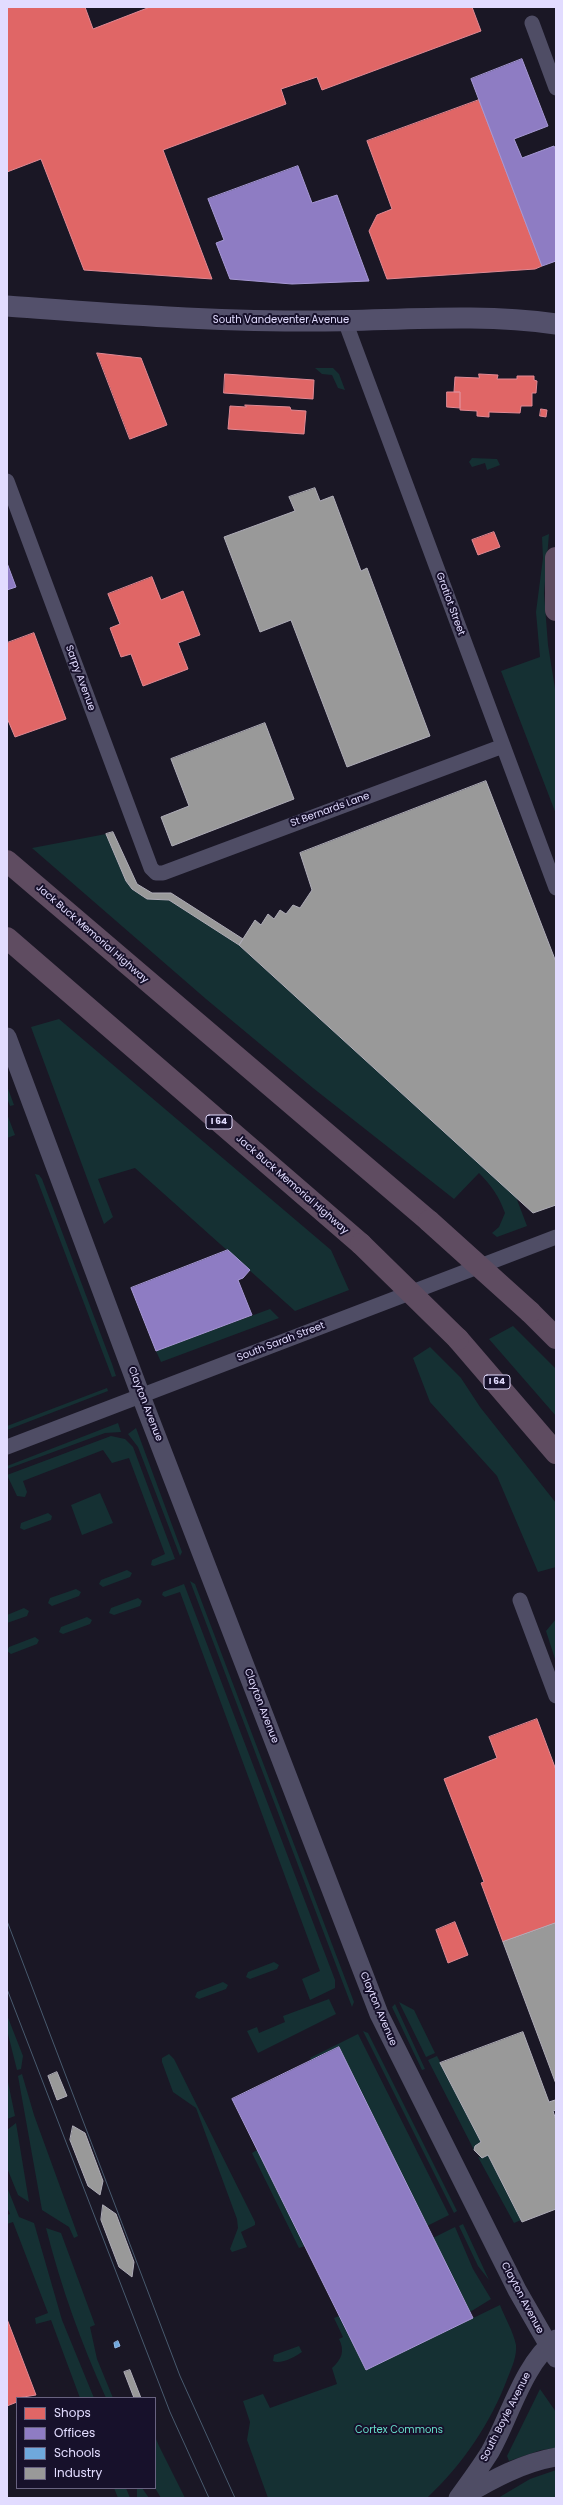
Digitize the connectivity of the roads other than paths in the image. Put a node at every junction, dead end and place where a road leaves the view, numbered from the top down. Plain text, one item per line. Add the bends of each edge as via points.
1 (532, 23) dead end
2 (556, 88) edge
3 (7, 306) edge
4 (345, 321) junction
5 (556, 324) edge
6 (7, 481) edge
7 (556, 558) edge
8 (556, 610) edge
9 (503, 746) junction
10 (7, 861) edge
11 (156, 873) joint
12 (556, 888) edge
13 (7, 938) edge
14 (7, 1037) edge
15 (556, 1237) edge
16 (555, 1336) edge
17 (141, 1396) junction
18 (535, 1426) junction
19 (7, 1447) edge
20 (556, 1453) edge
21 (556, 1465) edge
22 (520, 1600) dead end
23 (556, 1696) edge
24 (553, 2347) edge
25 (556, 2457) edge
26 (459, 2498) edge

1 - 2 street
3 - 4 main road, South Vandeventer Avenue via 227,321
4 - 5 main road, South Vandeventer Avenue via 493,317
4 - 9 street, Gratiot Street
6 - 11 street, Sarpy Avenue via 151,868
7 - 8 highway
9 - 11 street, St Bernards Lane via 163,873
9 - 12 street, Gratiot Street
10 - 16 highway, Jack Buck Memorial Highway, bridge via 430,1221
13 - 18 highway, Jack Buck Memorial Highway / I 64, bridge via 361,1244 458,1339
14 - 17 street, Clayton Avenue
15 - 17 street, South Sarah Street
17 - 19 street, South Sarah Street
17 - 24 street, Clayton Avenue via 379,2014 517,2290
18 - 20 highway, Jack Buck Memorial Highway / I 64
18 - 21 highway
22 - 23 street
24 - 26 street, South Boyle Avenue via 532,2366 490,2452
25 - 26 street via 520,2468

